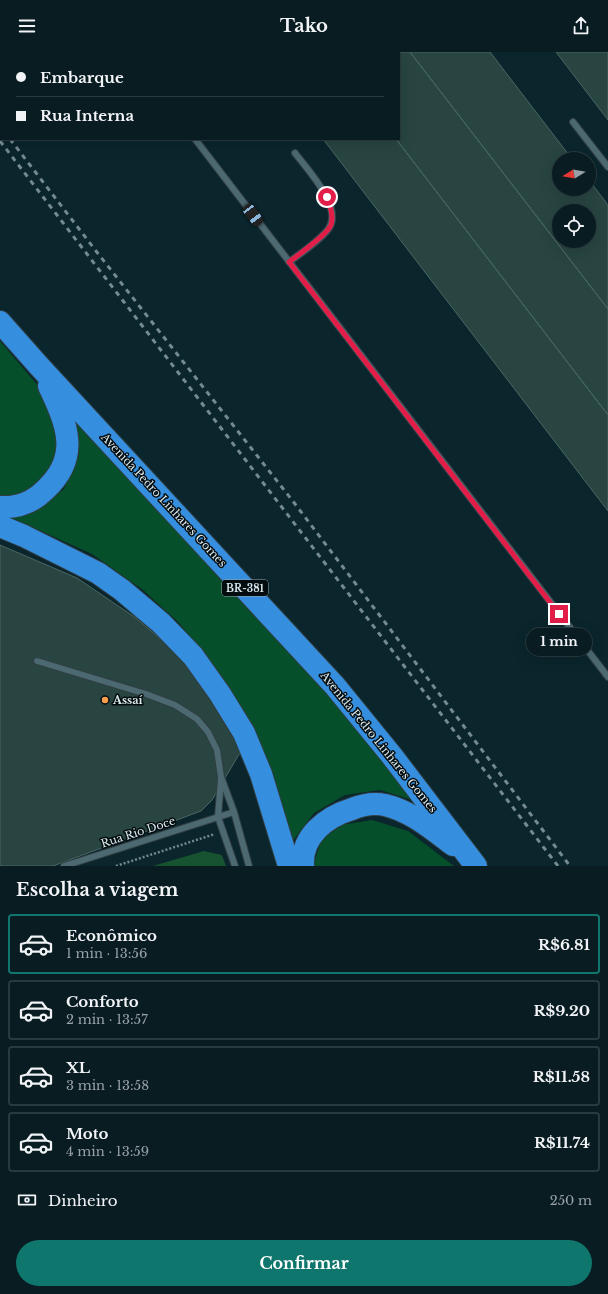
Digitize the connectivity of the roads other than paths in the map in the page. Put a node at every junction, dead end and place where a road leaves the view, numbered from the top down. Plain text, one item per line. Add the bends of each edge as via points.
1 (573, 122) dead end
2 (196, 140) edge
3 (203, 140) edge
4 (200, 145) junction
5 (295, 153) dead end
6 (608, 167) edge
7 (289, 262) junction
8 (0, 322) edge
9 (39, 366) junction
10 (0, 507) edge
11 (0, 526) edge
12 (37, 662) dead end
13 (608, 677) edge
14 (221, 777) junction
15 (234, 812) junction
16 (218, 817) junction
17 (473, 861) edge
18 (64, 866) edge
19 (235, 866) edge
20 (249, 866) edge
21 (289, 866) edge
22 (303, 866) edge

1 - 6 lane
2 - 4 lane
3 - 4 lane
4 - 7 lane
5 - 7 lane via 327,197 332,213 326,233
7 - 13 lane
8 - 9 highway, Avenida Pedro Linhares Gomes / BR-381
9 - 10 highway via 60,409 67,434 68,451 63,469 53,484 37,498 20,505
9 - 17 highway, Avenida Pedro Linhares Gomes / BR-381 via 335,686
11 - 21 highway via 98,573 161,623 193,656 244,733 261,774
12 - 14 lane via 175,705 197,719 208,732 217,750
14 - 15 lane
14 - 16 lane
15 - 16 lane, Rua Rio Doce
15 - 20 lane
16 - 18 lane, Rua Rio Doce
16 - 19 lane
17 - 22 highway via 404,812 384,805 362,805 339,813 321,824 308,840

